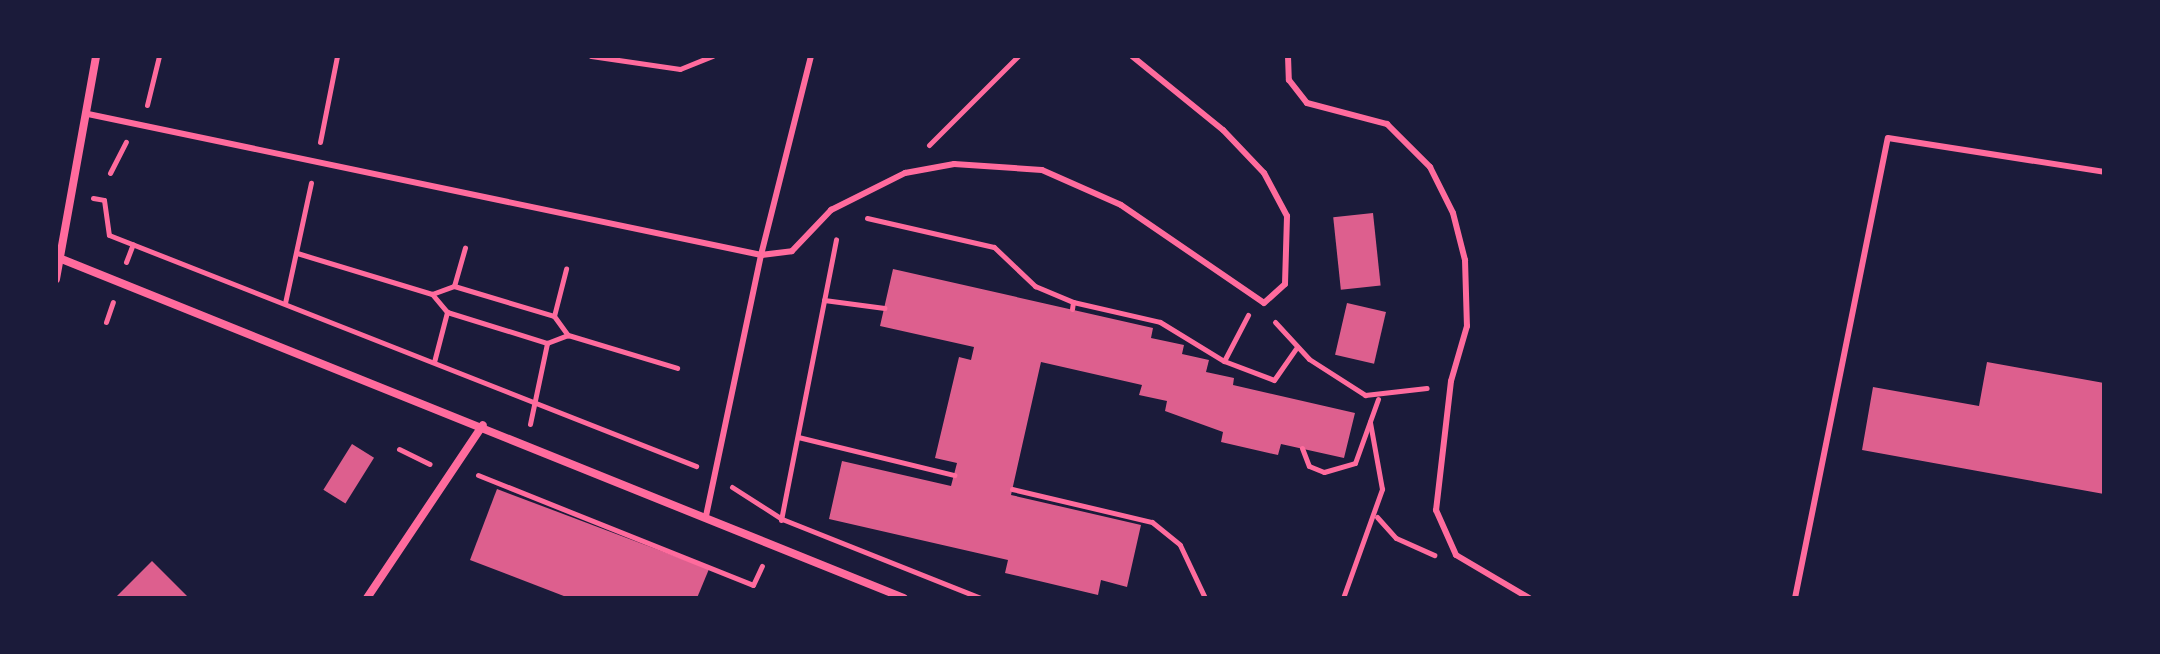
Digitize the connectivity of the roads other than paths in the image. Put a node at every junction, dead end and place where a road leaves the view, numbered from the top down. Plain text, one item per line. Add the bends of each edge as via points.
1 (96, 56) edge
2 (811, 56) edge
3 (1132, 56) edge
4 (1288, 56) edge
5 (88, 114) junction
6 (2104, 172) edge
7 (761, 255) junction
8 (64, 260) junction
9 (56, 279) edge
10 (483, 425) junction
11 (706, 515) junction
12 (367, 598) edge
13 (904, 598) edge
14 (1529, 598) edge
15 (1795, 598) edge

1 - 5 street
2 - 7 lane
3 - 7 lane via 1223,130 1264,173 1287,216 1285,284 1264,303 1121,205 1042,170 954,164 905,173 831,210 792,251
4 - 14 lane via 1289,80 1307,103 1387,124 1430,167 1453,213 1465,260 1467,326 1451,381 1436,510 1456,555
5 - 7 lane
5 - 8 street
6 - 15 lane via 1888,138
7 - 11 lane
8 - 9 street
8 - 10 street
10 - 11 street
10 - 12 street
11 - 13 street

